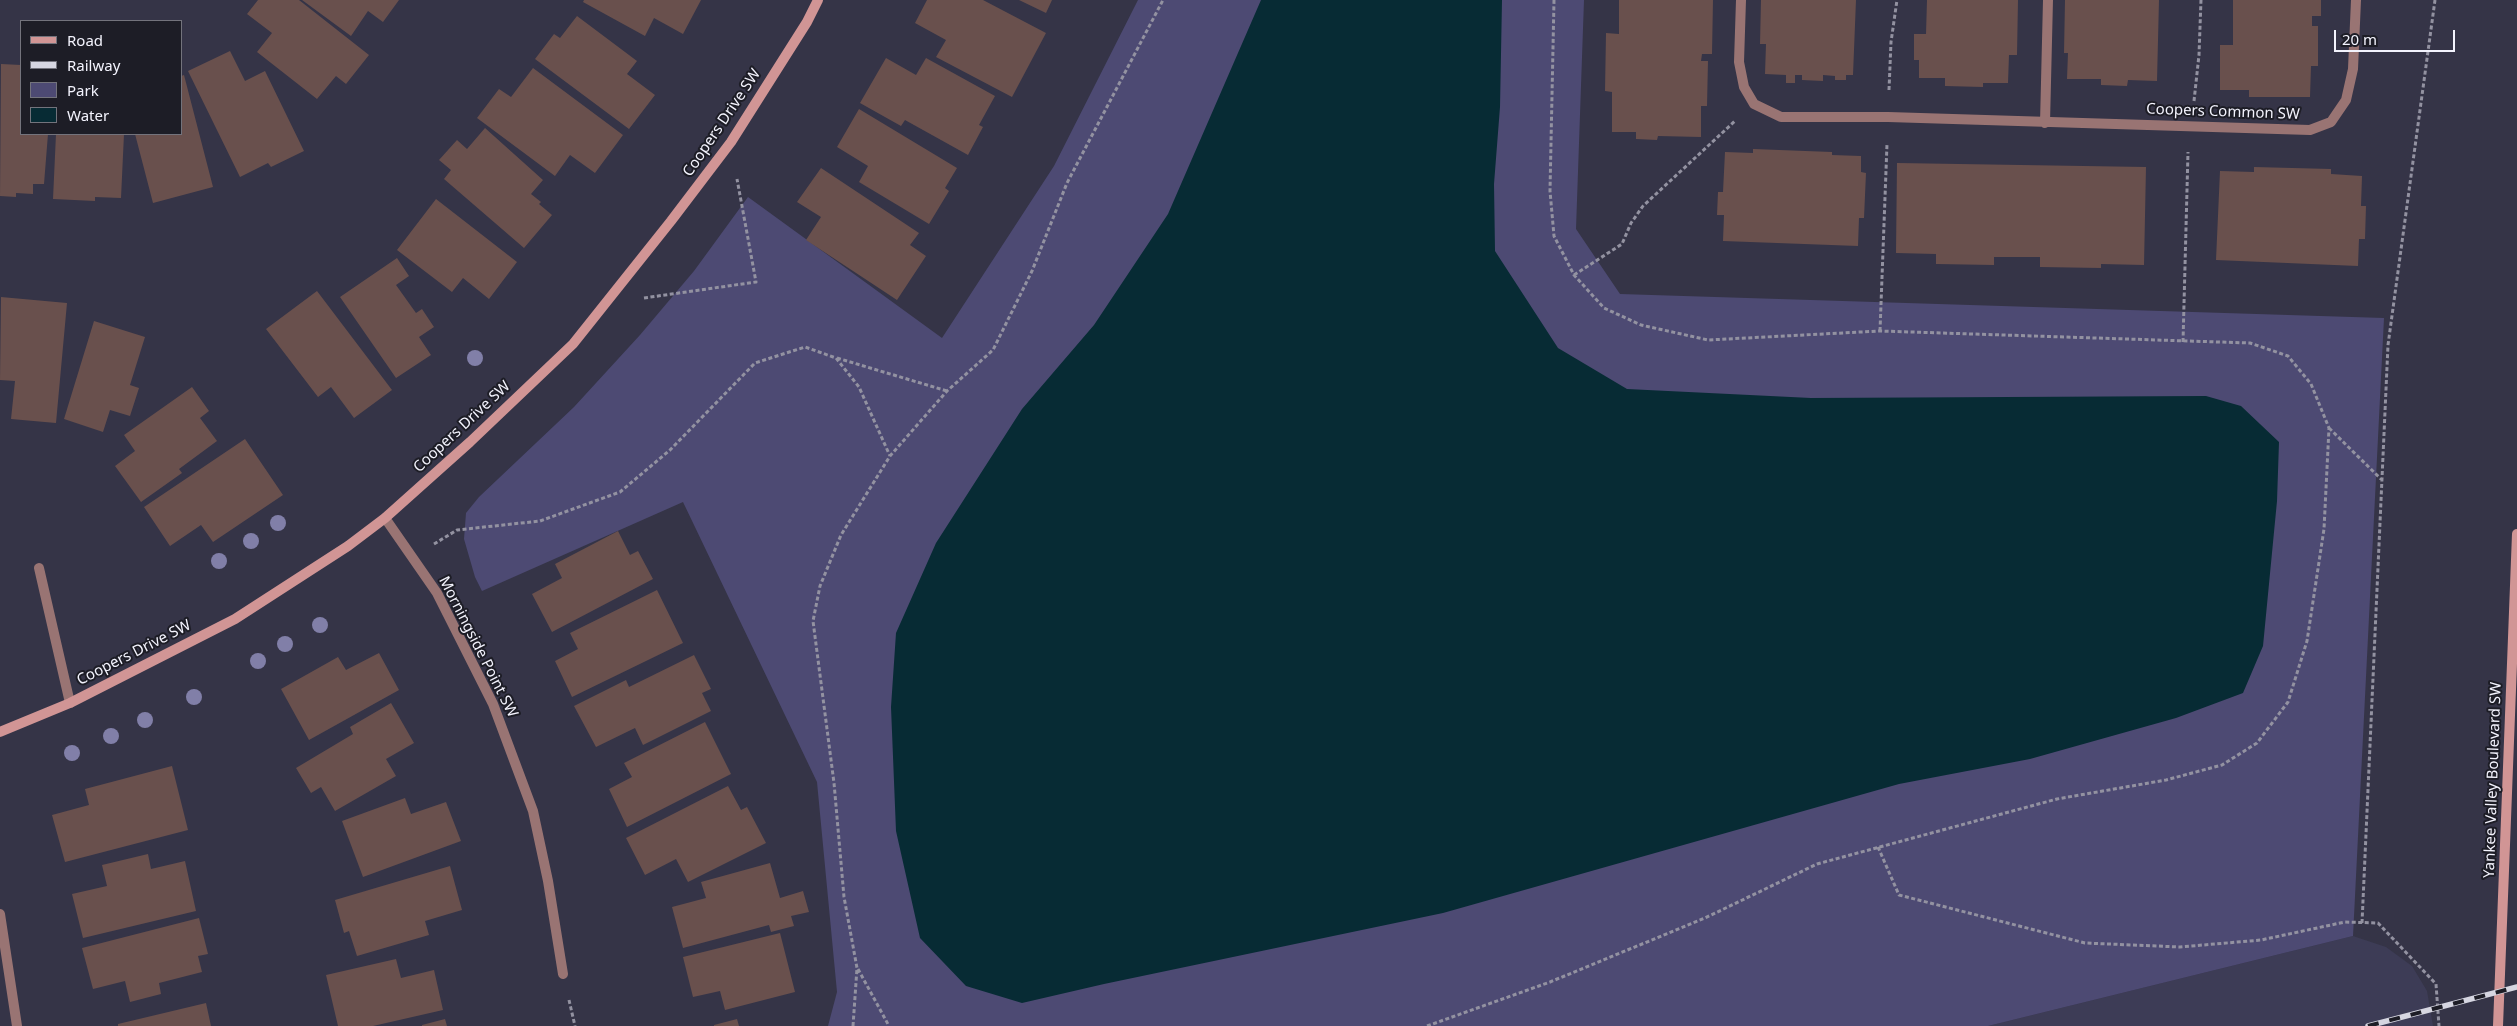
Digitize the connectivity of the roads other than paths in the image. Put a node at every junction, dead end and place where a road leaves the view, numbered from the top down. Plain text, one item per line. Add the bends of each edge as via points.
1 (818, 0) edge
2 (1740, 0) edge
3 (2048, 0) edge
4 (2356, 0) edge
5 (2045, 123) junction
6 (385, 518) junction
7 (2517, 534) edge
8 (39, 568) dead end
9 (70, 703) junction
10 (0, 732) edge
11 (0, 914) edge
12 (563, 974) dead end
13 (17, 1026) edge
14 (2498, 1026) edge

1 - 6 street, Coopers Drive SW via 730,142 573,344
2 - 5 street, Coopers Common SW via 1739,62 1744,87 1754,104 1781,117
3 - 5 street
4 - 5 street, Coopers Common SW via 2353,69 2346,100 2331,122 2310,130
6 - 9 street, Coopers Drive SW via 348,546 235,619
6 - 12 street, Morningside Point SW via 437,593 493,704 529,802 548,881
7 - 14 street, Yankee Valley Boulevard SW
8 - 9 street
9 - 10 street, Coopers Drive SW
11 - 13 street

